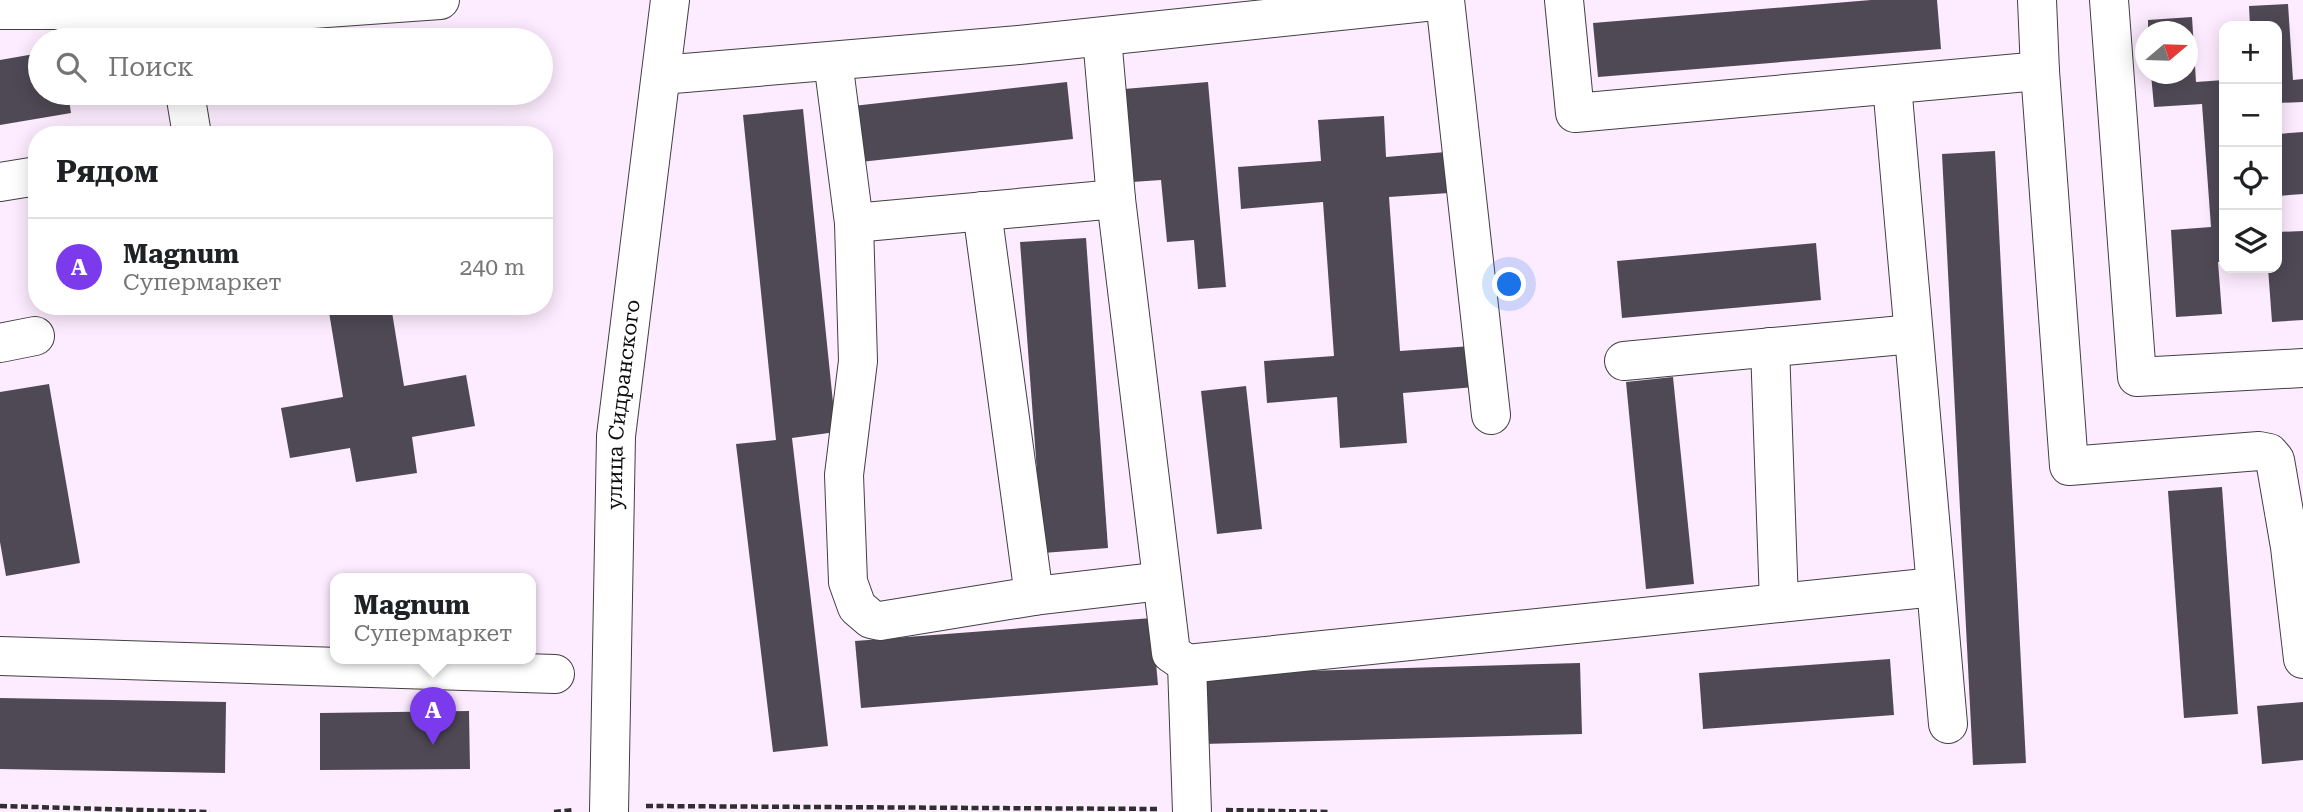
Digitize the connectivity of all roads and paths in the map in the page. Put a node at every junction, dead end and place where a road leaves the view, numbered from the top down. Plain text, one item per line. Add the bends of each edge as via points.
1 (440, 0) edge
2 (670, 0) edge
3 (1445, 0) edge
4 (1564, 0) edge
5 (2037, 0) edge
6 (2109, 0) edge
7 (91, 5) edge
8 (0, 10) edge
9 (173, 25) edge
10 (1101, 37) junction
11 (833, 61) junction
12 (2040, 71) junction
13 (662, 75) junction
14 (1892, 85) junction
15 (187, 105) edge
16 (190, 126) edge
17 (28, 177) edge
18 (0, 181) edge
19 (1116, 199) junction
20 (982, 211) junction
21 (853, 223) junction
22 (1913, 334) junction
23 (1770, 347) junction
24 (1623, 360) dead end
25 (2303, 368) edge
26 (1491, 415) dead end
27 (2297, 546) edge
28 (1162, 581) junction
29 (1935, 587) junction
30 (1034, 596) junction
31 (1779, 603) junction
32 (0, 656) edge
33 (2303, 659) edge
34 (1187, 664) junction
35 (555, 674) dead end
36 (1948, 724) dead end
37 (0, 806) edge
38 (646, 806) dead end
39 (592, 811) edge
40 (1192, 811) edge
41 (210, 812) edge
42 (554, 812) edge
43 (1330, 812) edge

1 - 9 street
2 - 13 street, улица Сидранского
3 - 10 street
3 - 26 street
4 - 14 street via 1575,113
5 - 12 street
6 - 25 street via 2137,377
7 - 8 street
7 - 9 street
10 - 11 street
10 - 19 street
11 - 13 street
11 - 21 street
12 - 14 street
12 - 27 street via 2069,466 2259,450 2269,453 2275,460
13 - 39 street, улица Сидранского via 616,436
14 - 22 street
15 - 16 street
17 - 18 street
19 - 20 street
19 - 28 street
20 - 21 street
20 - 30 street
21 - 30 street via 858,361 844,475 851,595 864,614 880,621
22 - 23 street
22 - 29 street
23 - 24 street
23 - 31 street
27 - 33 street
28 - 30 street
28 - 34 street via 1171,653
29 - 31 street
29 - 36 street
31 - 34 street
32 - 35 street
34 - 40 street
37 - 41 path
38 - 40 path
39 - 42 path
40 - 43 path

